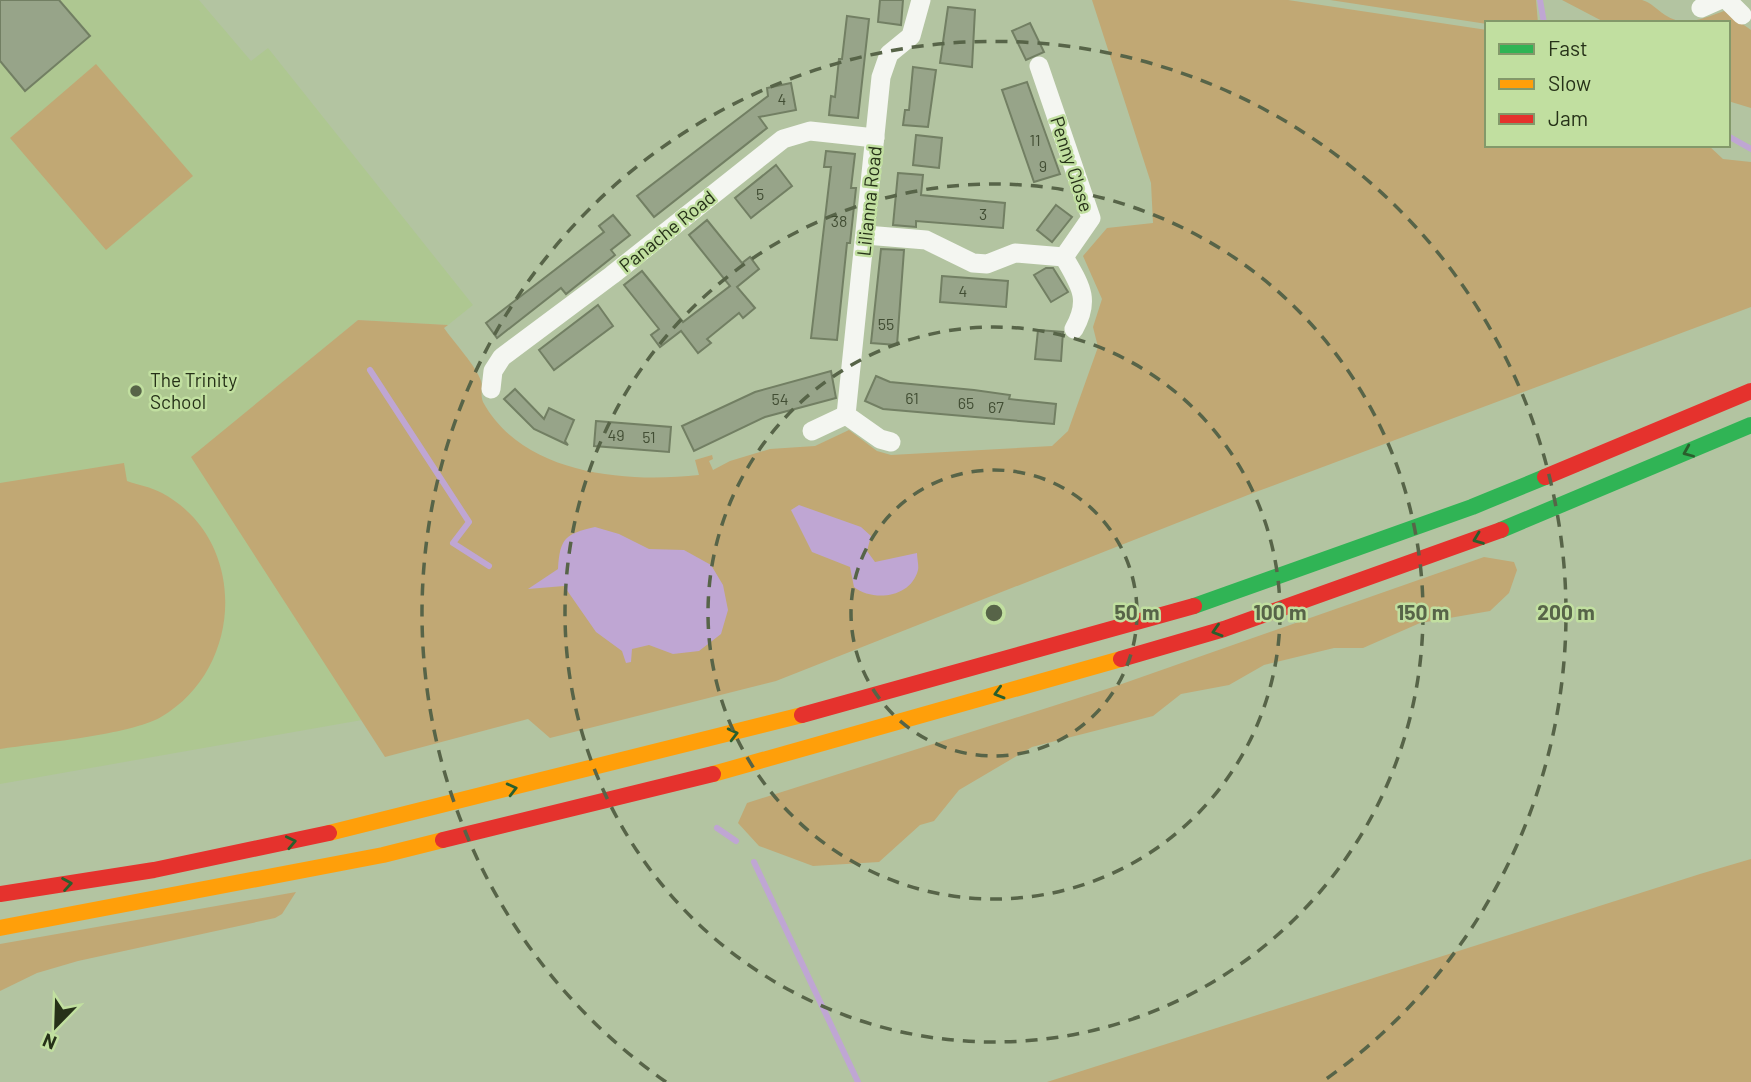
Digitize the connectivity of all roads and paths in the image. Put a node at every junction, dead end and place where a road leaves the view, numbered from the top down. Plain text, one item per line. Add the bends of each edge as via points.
1 (921, 0) edge
2 (1727, 0) edge
3 (1742, 15) dead end
4 (1039, 66) dead end
5 (876, 138) junction
6 (866, 235) junction
7 (1064, 257) junction
8 (1074, 329) dead end
9 (491, 389) dead end
10 (1751, 391) edge
11 (846, 415) junction
12 (1751, 425) edge
13 (812, 431) dead end
14 (891, 442) dead end
15 (0, 894) edge
16 (0, 928) edge

1 - 5 street, Lilianna Road via 911,36 889,54 885,65
2 - 3 street
4 - 7 street, Penny Close via 1091,218
5 - 6 street, Lilianna Road
5 - 9 street, Panache Road via 810,131 783,139 502,357 493,370
6 - 7 street via 926,240 973,264 987,264 1015,253
6 - 11 street, Lilianna Road
7 - 8 street via 1084,300
15 -> 10 highway via 154,870 369,825 740,732 1213,601 1472,507
11 - 13 street
11 - 14 street
12 -> 16 highway via 1476,540 1224,629 753,764 396,852

